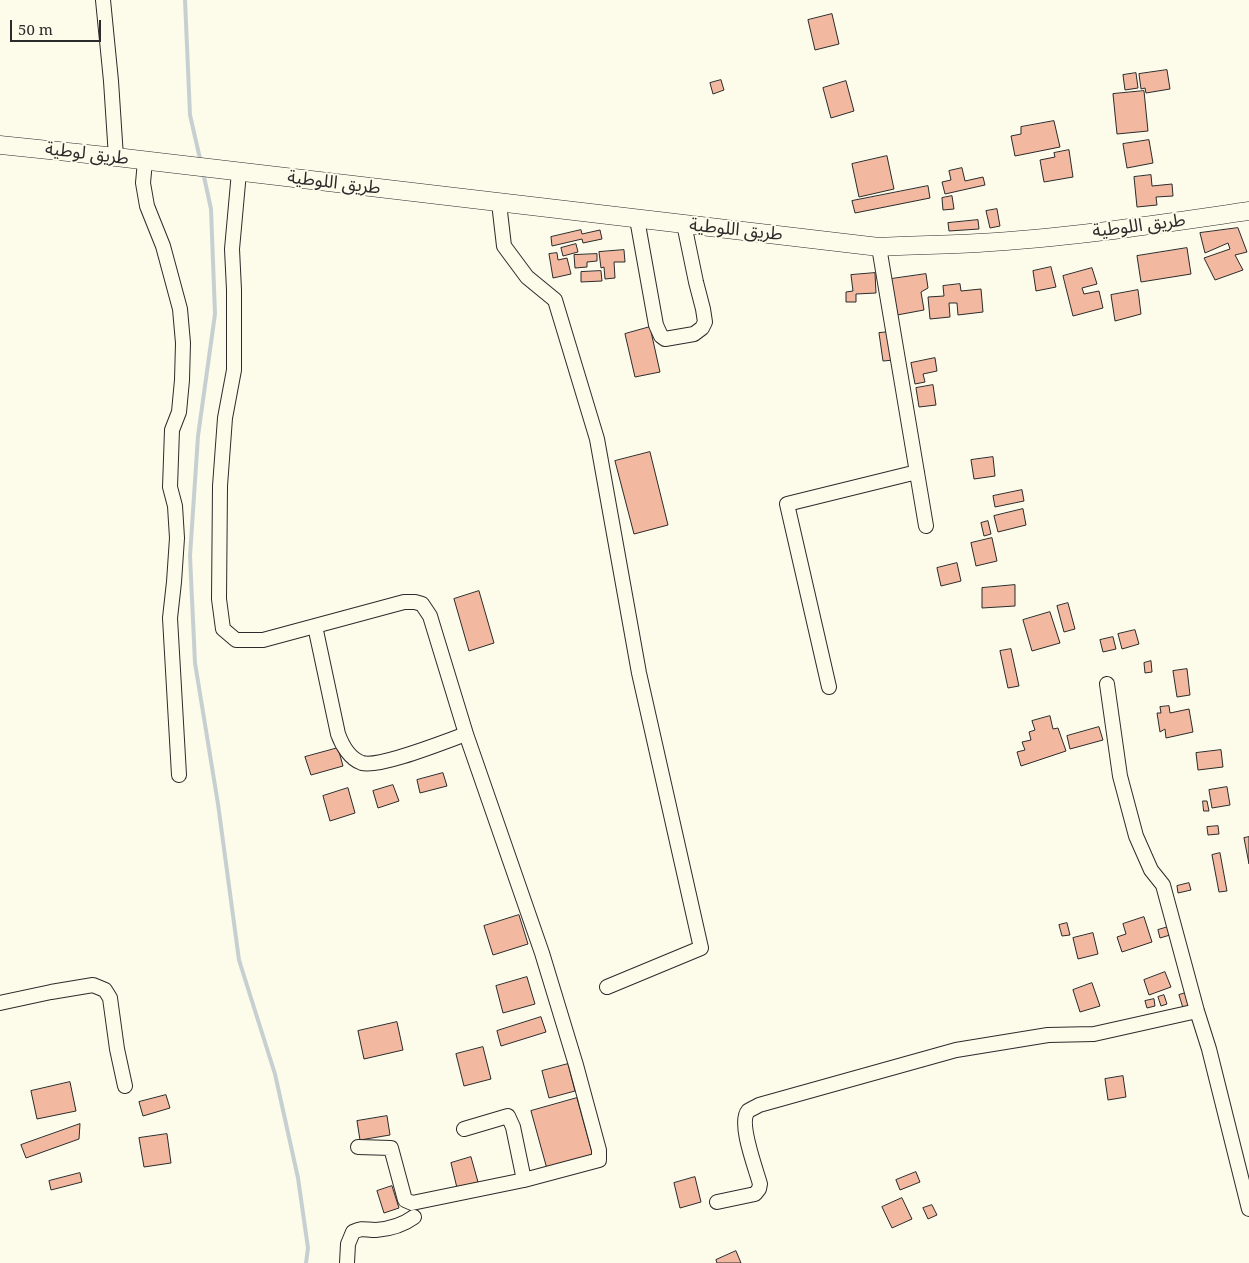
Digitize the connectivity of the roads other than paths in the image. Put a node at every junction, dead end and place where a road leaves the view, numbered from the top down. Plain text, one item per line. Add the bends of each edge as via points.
1 (103, 0) edge
2 (0, 145) edge
3 (116, 157) junction
4 (145, 161) junction
5 (231, 171) junction
6 (499, 203) junction
7 (1249, 211) edge
8 (637, 219) junction
9 (684, 224) junction
10 (879, 247) junction
11 (917, 472) junction
12 (926, 526) dead end
13 (314, 626) junction
14 (1107, 684) dead end
15 (829, 687) dead end
16 (466, 734) junction
17 (178, 775) dead end
18 (607, 987) dead end
19 (0, 1003) edge
20 (1197, 1011) junction
21 (125, 1086) dead end
22 (464, 1129) dead end
23 (358, 1147) dead end
24 (524, 1180) junction
25 (717, 1202) dead end
26 (1249, 1209) edge
27 (414, 1217) dead end
28 (348, 1263) edge

1 - 3 street
2 - 3 main road, طريق لوطية
3 - 4 main road, طريق لوطية
4 - 5 main road, طريق لوطية
4 - 17 street via 143,183 178,302 183,343 179,412 172,430 170,487 176,506 177,538 170,618
5 - 6 main road, طريق اللوطية
5 - 13 street via 234,370 225,418 220,486 223,629 236,640 263,640
6 - 8 main road, طريق اللوطية
6 - 18 street via 504,246 527,277 555,300 597,438 639,674 701,948
7 - 10 main road, طريق اللوطية via 1050,237
8 - 9 main road, طريق اللوطية
8 - 9 street via 656,325 665,339 694,334 705,322
9 - 10 main road, طريق اللوطية
10 - 11 street
11 - 12 street
11 - 15 street via 787,504
13 - 16 street via 404,602 422,604 438,639
13 - 16 street via 338,734 356,760 364,764 383,761
14 - 20 street via 1120,776 1136,836 1150,870 1163,885
16 - 24 street via 542,953 599,1150 599,1160
19 - 21 street via 93,985 105,990 110,998
20 - 25 street via 1094,1034 1048,1035 956,1050 759,1105 749,1111 744,1120 759,1189 754,1194
20 - 26 street
22 - 24 street via 508,1116
23 - 24 street via 391,1148 404,1200 412,1203
27 - 28 street via 397,1226 374,1230 361,1228 353,1232 348,1244

